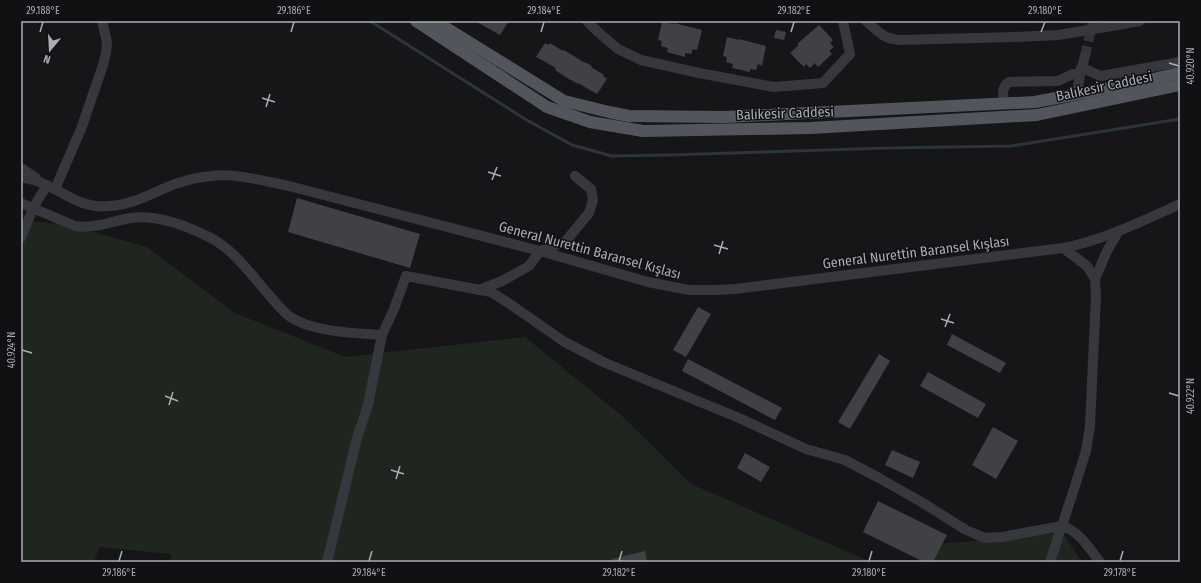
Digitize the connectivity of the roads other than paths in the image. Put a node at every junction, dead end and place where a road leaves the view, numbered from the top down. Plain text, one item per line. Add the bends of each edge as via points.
1 (102, 21) edge
2 (416, 21) edge
3 (435, 21) edge
4 (587, 21) edge
5 (843, 21) edge
6 (866, 21) edge
7 (1140, 21) edge
8 (1085, 56) tunnel mouth
9 (1180, 62) edge
10 (1081, 71) junction
11 (1180, 73) edge
12 (1180, 85) edge
13 (1077, 93) junction
14 (1004, 103) junction
15 (21, 168) edge
16 (21, 176) edge
17 (575, 176) dead end
18 (48, 186) junction
19 (21, 203) edge
20 (1180, 204) edge
21 (33, 208) junction
22 (1118, 232) junction
23 (21, 238) edge
24 (1063, 248) junction
25 (540, 251) junction
26 (1095, 280) junction
27 (479, 290) junction
28 (382, 335) junction
29 (1062, 526) junction
30 (327, 562) edge
31 (1050, 562) edge
32 (1100, 562) edge

1 - 18 street via 107,42 103,65 81,129
2 - 12 main road, Balıkesir Caddesi via 547,107 590,122 643,131 811,128 1037,115
3 - 14 main road, Balıkesir Caddesi via 564,101 629,116 725,117
4 - 5 street via 618,49 641,60 774,87 823,83 850,54
6 - 7 street via 885,37 900,40 1058,35
8 - 10 street
9 - 10 street via 1101,76 1087,69
10 - 13 street
10 - 14 street via 1058,81 1009,82 1003,88
11 - 13 main road, Balıkesir Caddesi
13 - 14 main road, Balıkesir Caddesi via 1035,102
15 - 18 street, General Nurettin Baransel Kışlası
16 - 18 street, General Nurettin Baransel Kışlası
17 - 25 street via 591,189 593,200 589,213 565,242
18 - 21 street
18 - 25 street, General Nurettin Baransel Kışlası via 91,206 109,206 126,203 196,178 212,175 231,176 289,186
19 - 21 street
20 - 22 street, General Nurettin Baransel Kışlası
21 - 23 street
21 - 28 street via 75,226 93,227 144,217 187,228 209,237 237,257 275,302 301,323 336,331
22 - 24 street, General Nurettin Baransel Kışlası
22 - 26 street
24 - 25 street, General Nurettin Baransel Kışlası via 735,289 703,290 648,282
24 - 26 street via 1087,266
25 - 27 street via 529,266
26 - 29 street via 1090,426 1086,451
27 - 28 street via 406,276
27 - 29 street via 498,296 563,341 603,362 739,418 806,449 845,460 966,530 985,538
28 - 30 street via 368,405 357,438
29 - 31 street
29 - 32 street via 1068,527 1078,535

